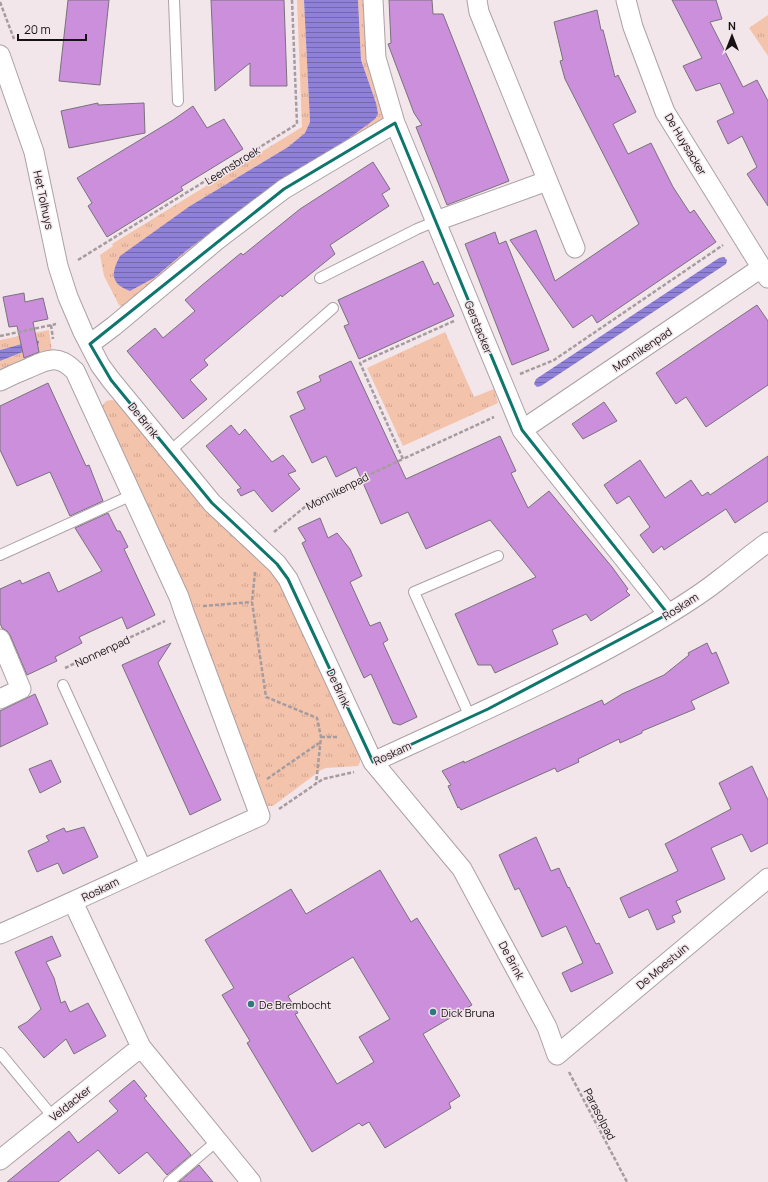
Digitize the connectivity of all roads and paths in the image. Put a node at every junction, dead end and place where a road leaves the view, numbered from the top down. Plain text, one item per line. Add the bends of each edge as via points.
1 (174, 0) edge
2 (292, 0) edge
3 (373, 0) edge
4 (478, 0) edge
5 (626, 0) edge
6 (0, 55) edge
7 (178, 101) dead end
8 (395, 123) junction
9 (547, 181) junction
10 (436, 221) junction
11 (740, 233) junction
12 (575, 248) dead end
13 (58, 266) junction
14 (765, 273) edge
15 (320, 278) dead end
16 (333, 308) dead end
17 (473, 312) junction
18 (78, 320) junction
19 (0, 336) edge
20 (90, 344) junction
21 (0, 381) edge
22 (502, 381) junction
23 (513, 408) junction
24 (522, 430) junction
25 (169, 452) junction
26 (403, 459) junction
27 (132, 495) junction
28 (768, 542) edge
29 (258, 546) junction
30 (0, 555) edge
31 (498, 556) dead end
32 (252, 602) junction
33 (184, 612) junction
34 (668, 614) junction
35 (0, 639) edge
36 (64, 669) dead end
37 (63, 685) dead end
38 (0, 699) edge
39 (470, 717) junction
40 (320, 743) junction
41 (373, 762) junction
42 (316, 784) junction
43 (250, 791) junction
44 (260, 816) junction
45 (146, 867) junction
46 (768, 878) edge
47 (73, 902) junction
48 (0, 934) edge
49 (141, 1046) junction
50 (0, 1053) edge
51 (557, 1055) junction
52 (53, 1117) junction
53 (217, 1141) junction
54 (0, 1160) edge
55 (169, 1182) edge
56 (251, 1182) edge
57 (627, 1182) edge

1 - 7 lane
2 - 13 path, Leemsbroek via 297,124 76,261
3 - 8 street, Gerstacker via 376,58
4 - 9 street via 479,12
5 - 11 street, De Huysacker via 633,27 665,112
6 - 13 street, Het Tolhuys via 34,152
8 - 10 street, Gerstacker
8 - 20 street via 284,189
9 - 10 street
9 - 12 street
10 - 15 lane
10 - 17 street, Gerstacker
11 - 14 street, De Huysacker
11 - 22 path via 554,360
13 - 18 street, Het Tolhuys
14 - 24 street, Monnikenpad
16 - 25 lane
17 - 22 street, Gerstacker
17 - 26 path via 360,363
18 - 19 path
18 - 20 street, Het Tolhuys
20 - 25 street, De Brink via 100,365
21 - 27 street via 49,359 66,363 75,371
22 - 23 street, Gerstacker
23 - 24 street, Gerstacker
23 - 26 path, Monnikenpad
24 - 34 street, Gerstacker
25 - 29 street, De Brink via 212,503
26 - 29 path, Monnikenpad via 311,502
27 - 30 lane
27 - 33 street
28 - 34 street, Roskam via 719,580
29 - 32 path
29 - 41 street, De Brink via 288,579
31 - 39 lane via 414,592
32 - 33 path, Nonnenpad via 192,606
32 - 40 path via 266,697 316,718 321,736
33 - 36 path, Nonnenpad
33 - 43 street
34 - 39 street, Roskam via 605,650
35 - 38 street via 21,689
37 - 45 lane
39 - 41 street, Roskam
40 - 42 path
40 - 43 path
41 - 42 path, Roskam via 359,770 323,779
41 - 51 street, De Brink via 462,869 547,1027
42 - 44 path, Roskam via 280,809
43 - 44 street
44 - 45 street, Roskam
45 - 47 street, Roskam
46 - 51 street, De Moestuin
47 - 48 street, Roskam
47 - 49 street
49 - 52 street, Veldacker
49 - 53 street
50 - 52 lane
51 - 57 path, Parasolpad via 572,1076
52 - 54 street, Veldacker
53 - 55 lane
53 - 56 street

